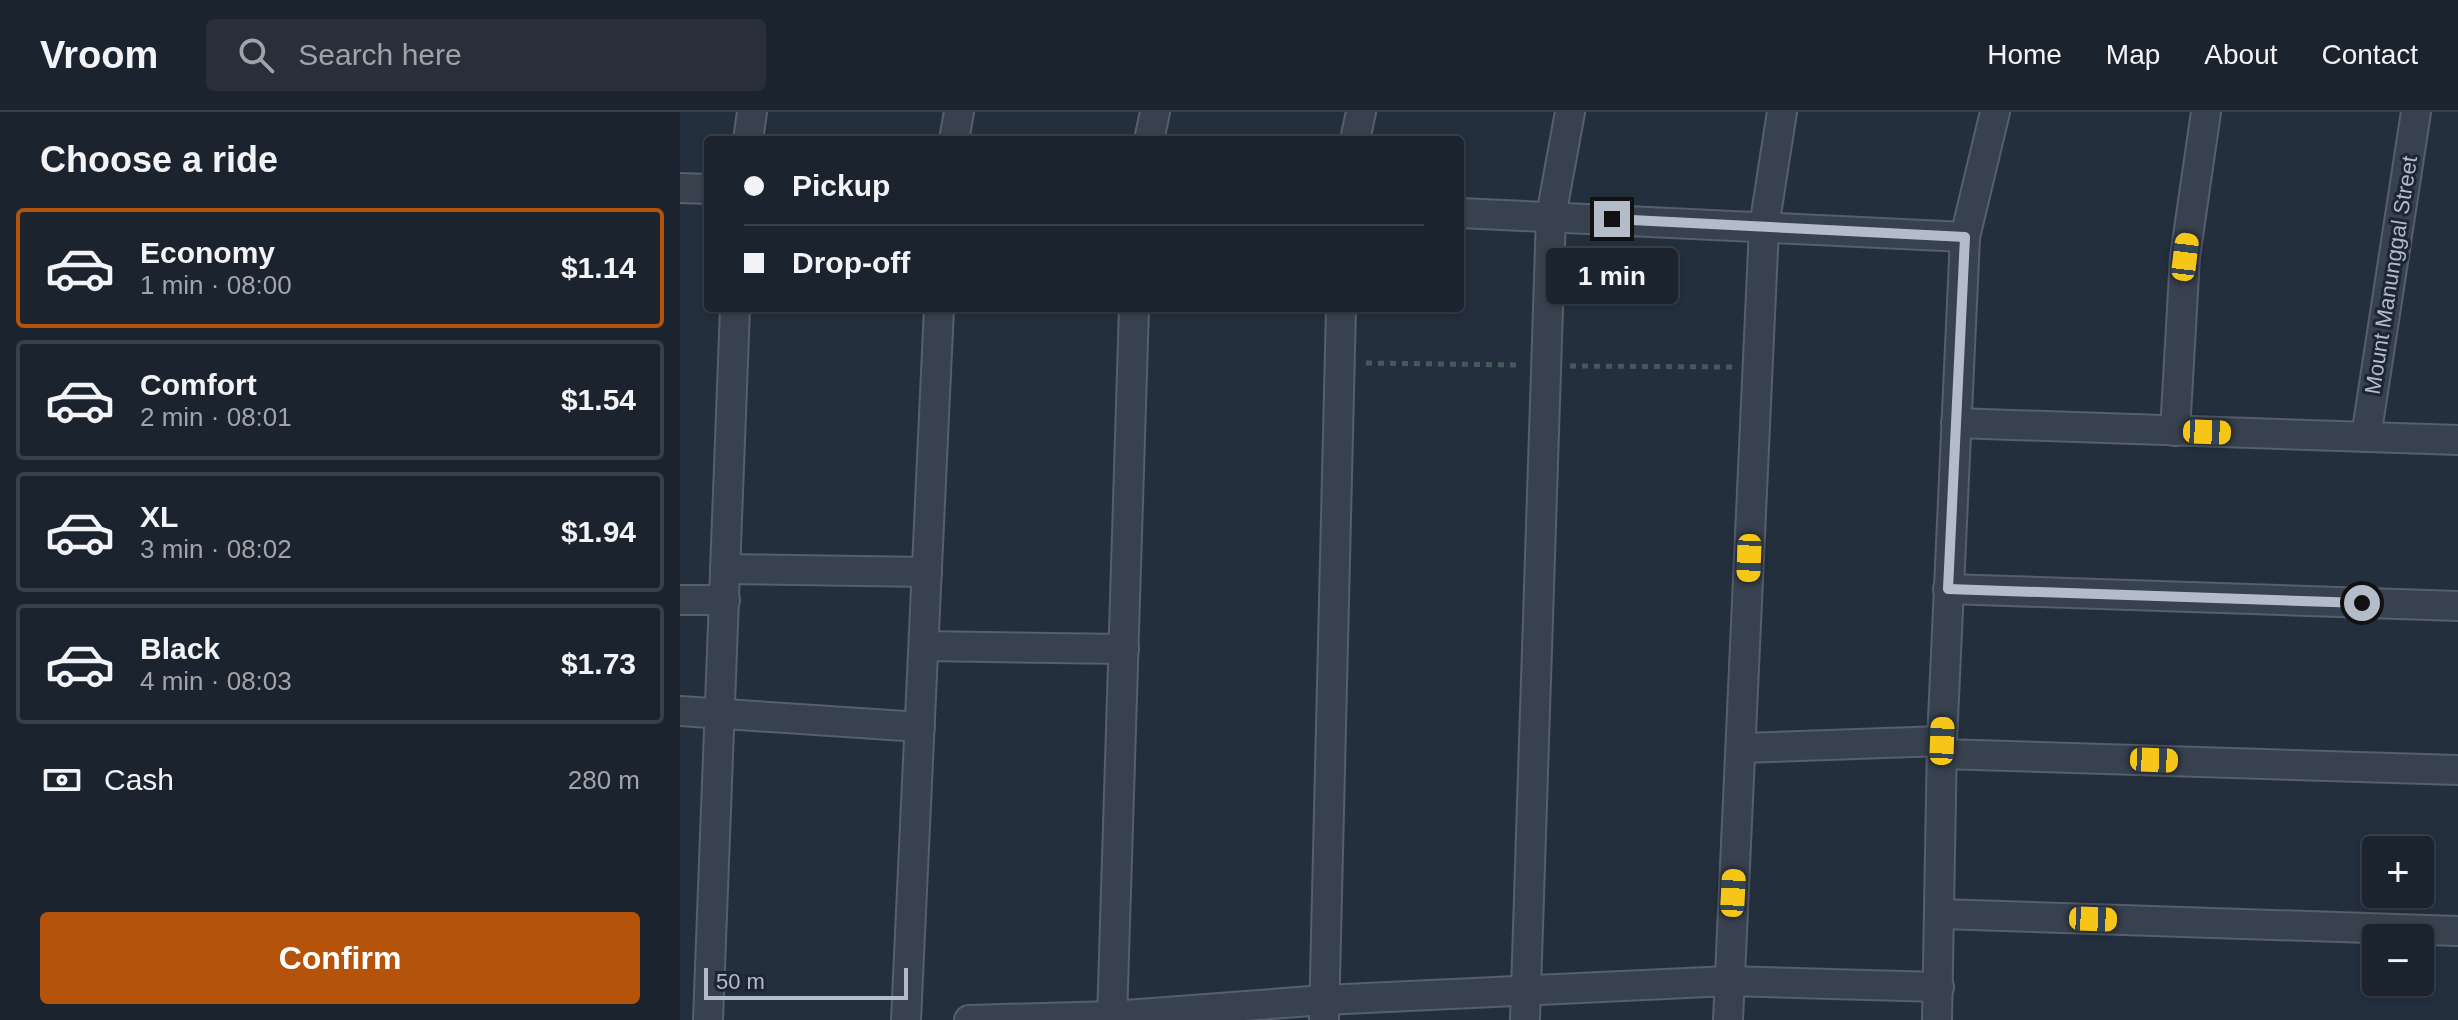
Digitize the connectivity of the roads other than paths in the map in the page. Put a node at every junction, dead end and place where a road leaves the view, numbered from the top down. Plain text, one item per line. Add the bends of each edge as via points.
1 (752, 112) edge
2 (959, 112) edge
3 (1155, 112) edge
4 (1361, 112) edge
5 (1570, 112) edge
6 (1782, 112) edge
7 (1995, 112) edge
8 (2206, 112) edge
9 (2416, 112) edge
10 (749, 136) edge
11 (955, 136) edge
12 (1150, 136) edge
13 (1356, 136) edge
14 (680, 188) edge
15 (704, 189) edge
16 (1464, 213) edge
17 (1551, 216) junction
18 (1764, 227) junction
19 (1965, 237) junction
20 (735, 312) edge
21 (939, 312) edge
22 (1134, 312) edge
23 (1341, 312) edge
24 (1956, 423) junction
25 (2175, 431) junction
26 (2366, 437) junction
27 (2458, 440) edge
28 (725, 569) junction
29 (927, 572) junction
30 (1948, 589) junction
31 (680, 600) edge
32 (725, 600) junction
33 (2458, 606) edge
34 (924, 646) junction
35 (1124, 649) junction
36 (680, 711) edge
37 (720, 712) junction
38 (920, 727) junction
39 (1942, 747) junction
40 (1741, 748) junction
41 (2458, 770) edge
42 (1940, 914) junction
43 (2458, 931) edge
44 (1729, 981) junction
45 (1939, 987) junction
46 (1525, 1006) edge
47 (1324, 1010) edge
48 (1112, 1018) edge
49 (708, 1020) edge
50 (906, 1020) edge
51 (969, 1020) edge
52 (1728, 1020) edge
53 (1937, 1020) edge

1 - 10 street
2 - 11 street
3 - 12 street
4 - 13 street
5 - 17 street
6 - 18 street
7 - 19 street
8 - 25 street via 2185,257
9 - 26 street, Mount Manunggal Street
14 - 15 street
16 - 17 street
17 - 18 street
17 - 46 street
18 - 19 street
18 - 40 street
19 - 24 street
20 - 28 street
21 - 29 street
22 - 35 street
23 - 47 street
24 - 25 street
24 - 30 street
25 - 26 street
26 - 27 street
28 - 29 street
28 - 32 street
29 - 34 street
30 - 33 street
30 - 39 street
31 - 32 street
32 - 37 street
34 - 35 street
34 - 38 street
35 - 48 street
36 - 37 street
37 - 38 street
37 - 49 street
38 - 50 street
39 - 40 street
39 - 41 street
39 - 42 street
40 - 44 street
42 - 43 street
42 - 45 street
44 - 45 street
44 - 46 street
44 - 52 street
45 - 53 street
46 - 47 street
47 - 48 street
48 - 51 street

